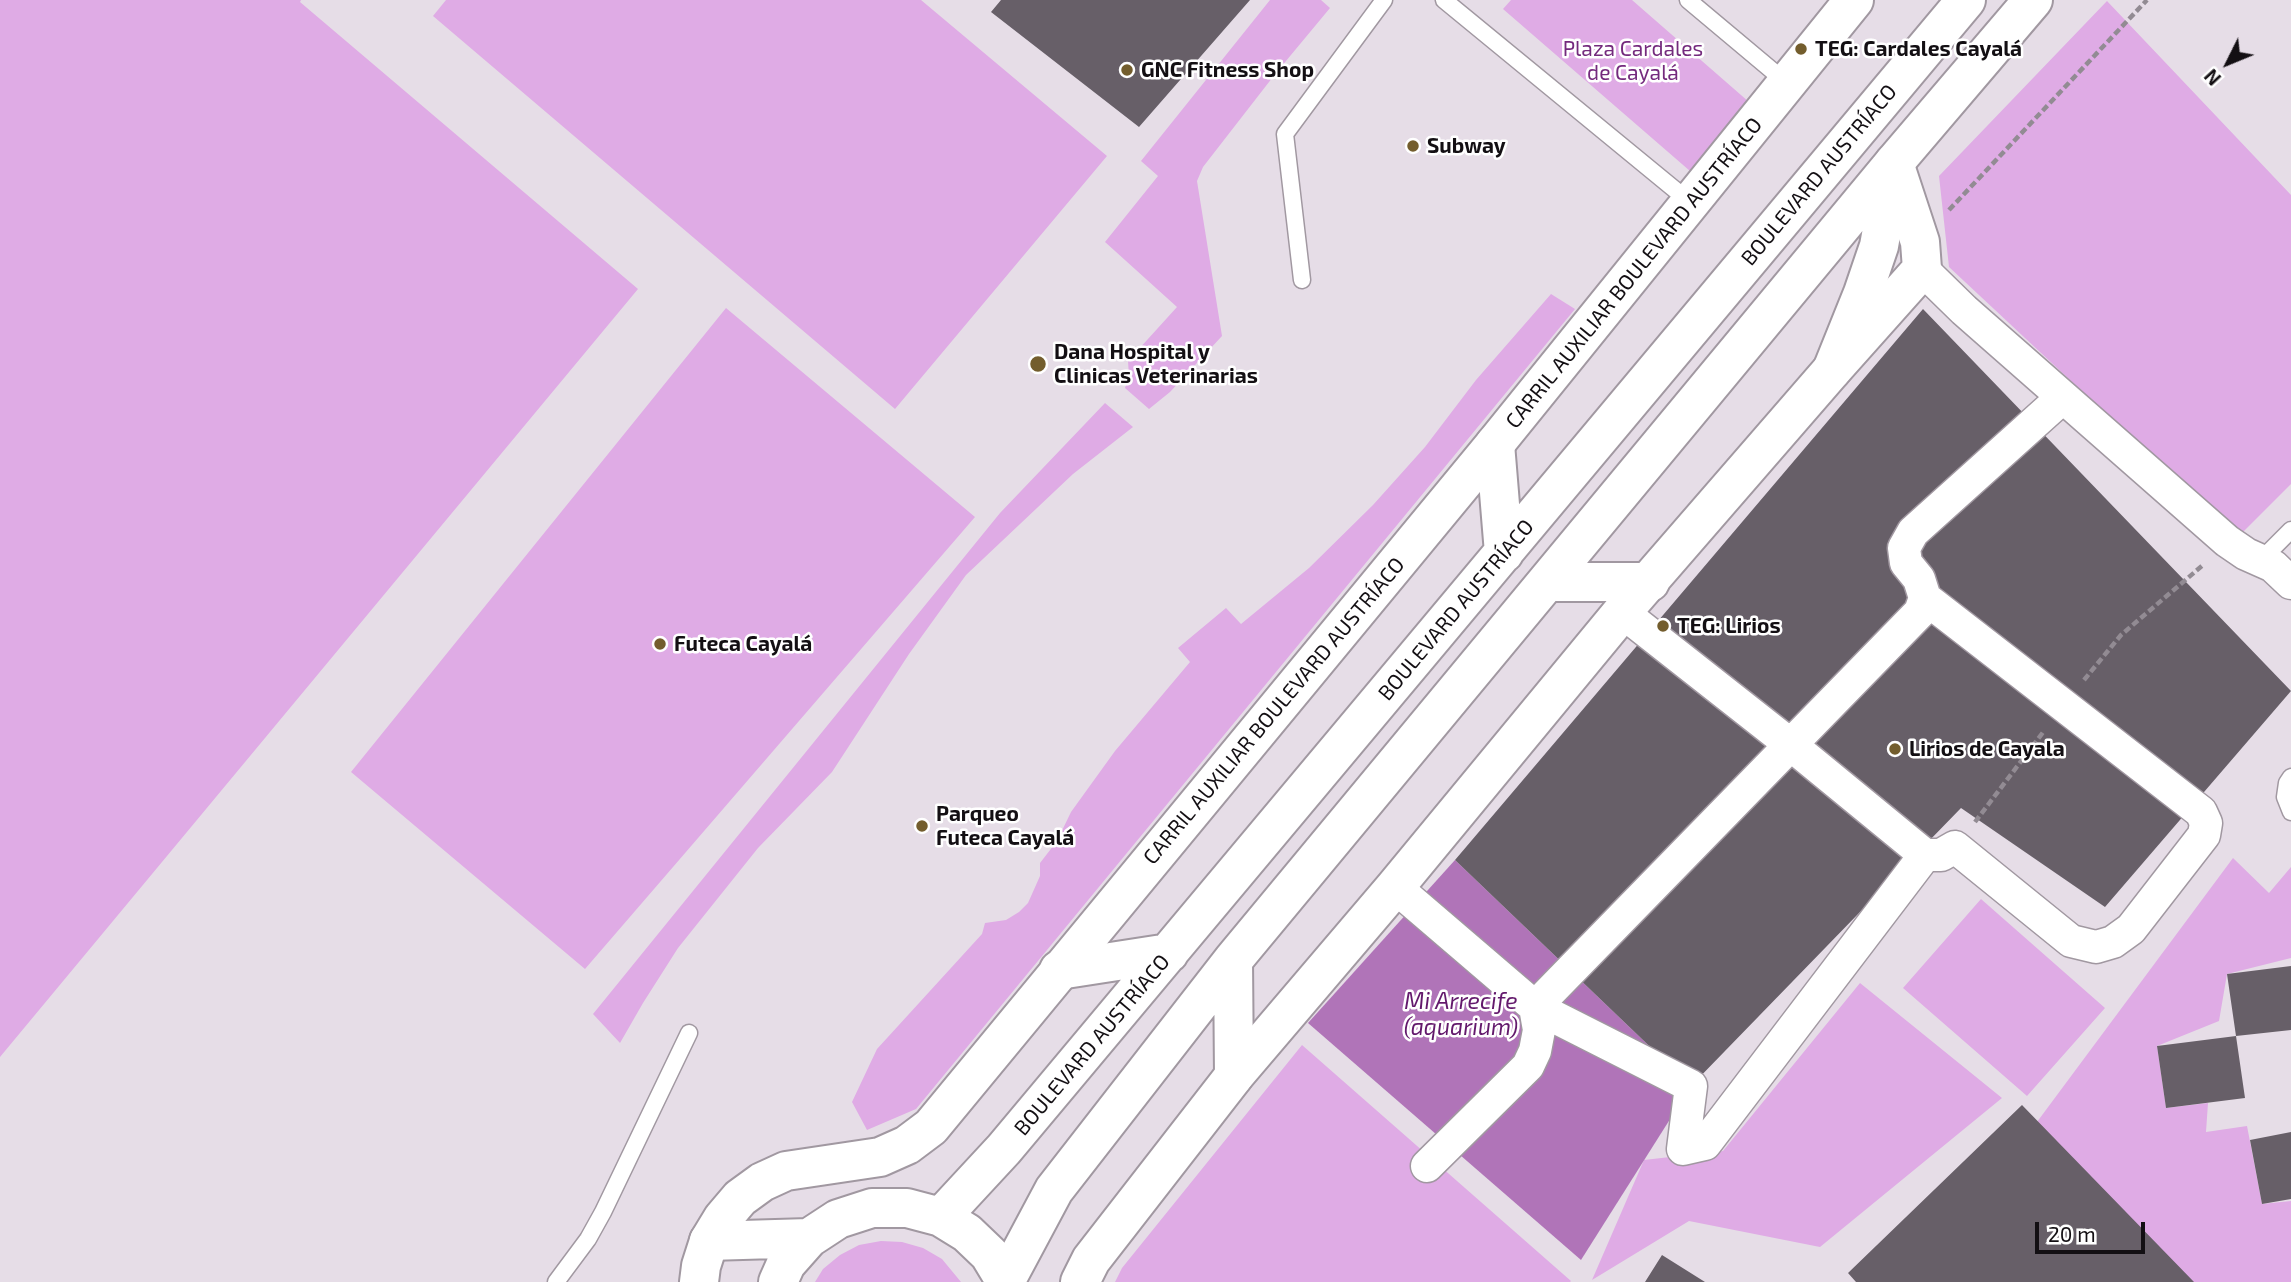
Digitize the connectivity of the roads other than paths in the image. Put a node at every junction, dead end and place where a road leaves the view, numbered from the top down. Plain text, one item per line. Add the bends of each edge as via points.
1 (1384, 0) edge
2 (1688, 0) edge
3 (1854, 0) edge
4 (1966, 0) edge
5 (2033, 0) edge
6 (1453, 3) edge
7 (1798, 71) junction
8 (1894, 163) junction
9 (1690, 202) junction
10 (1921, 256) junction
11 (1302, 280) dead end
12 (1832, 370) junction
13 (2063, 397) junction
14 (1495, 444) junction
15 (2291, 530) edge
16 (1504, 553) junction
17 (2262, 559) junction
18 (1548, 582) junction
19 (1650, 582) junction
20 (2291, 583) edge
21 (1925, 598) junction
22 (1622, 612) junction
23 (1791, 745) junction
24 (2291, 777) edge
25 (2291, 813) edge
26 (1925, 856) junction
27 (1395, 887) junction
28 (1169, 953) junction
29 (1233, 960) junction
30 (1059, 970) junction
31 (1535, 1007) junction
32 (689, 1033) dead end
33 (1234, 1076) junction
34 (1427, 1166) dead end
35 (941, 1217) junction
36 (809, 1238) junction
37 (709, 1241) junction
38 (1006, 1281) edge
39 (556, 1282) edge
40 (699, 1282) edge
41 (778, 1282) edge
42 (1080, 1282) edge

1 - 11 lane via 1285,134
2 - 7 lane
3 - 7 main road
4 - 16 main road, BOULEVARD AUSTRÍACO
5 - 8 main road
6 - 9 lane
7 - 9 main road, CARRIL AUXILIAR BOULEVARD AUSTRÍACO
8 - 10 main road
8 - 12 main road via 1879,246
8 - 18 main road
9 - 14 main road, CARRIL AUXILIAR BOULEVARD AUSTRÍACO
10 - 12 main road
10 - 13 street via 1964,310
12 - 19 main road
13 - 17 street via 2227,541
13 - 21 street via 1913,532 1904,548 1906,563 1919,579
14 - 16 main road
14 - 30 main road, CARRIL AUXILIAR BOULEVARD AUSTRÍACO
15 - 17 lane
16 - 28 main road, BOULEVARD AUSTRÍACO
17 - 20 street
18 - 19 main road
18 - 29 main road
19 - 22 main road
21 - 23 street via 1920,612
21 - 26 street via 2191,803 2206,823 2204,835 2131,929 2096,947 2071,941 1955,847 1941,855
22 - 23 street
22 - 27 main road
23 - 26 street
23 - 31 street
24 - 25 lane via 2284,797
26 - 31 street via 1705,1144 1683,1149 1691,1086
27 - 31 street
27 - 33 main road
28 - 30 main road
28 - 35 main road, BOULEVARD AUSTRÍACO
29 - 33 main road
29 - 38 main road via 1055,1190
30 - 37 main road, CARRIL AUXILIAR BOULEVARD AUSTRÍACO via 931,1127 880,1157 786,1171 762,1182 740,1198
31 - 34 street via 1539,1030 1528,1066
32 - 39 lane via 603,1212
33 - 42 main road via 1091,1260
35 - 36 main road via 907,1208 872,1208 838,1219
35 - 38 main road via 982,1247
36 - 37 main road
36 - 41 main road via 786,1264
37 - 40 main road, CARRIL AUXILIAR BOULEVARD AUSTRÍACO

